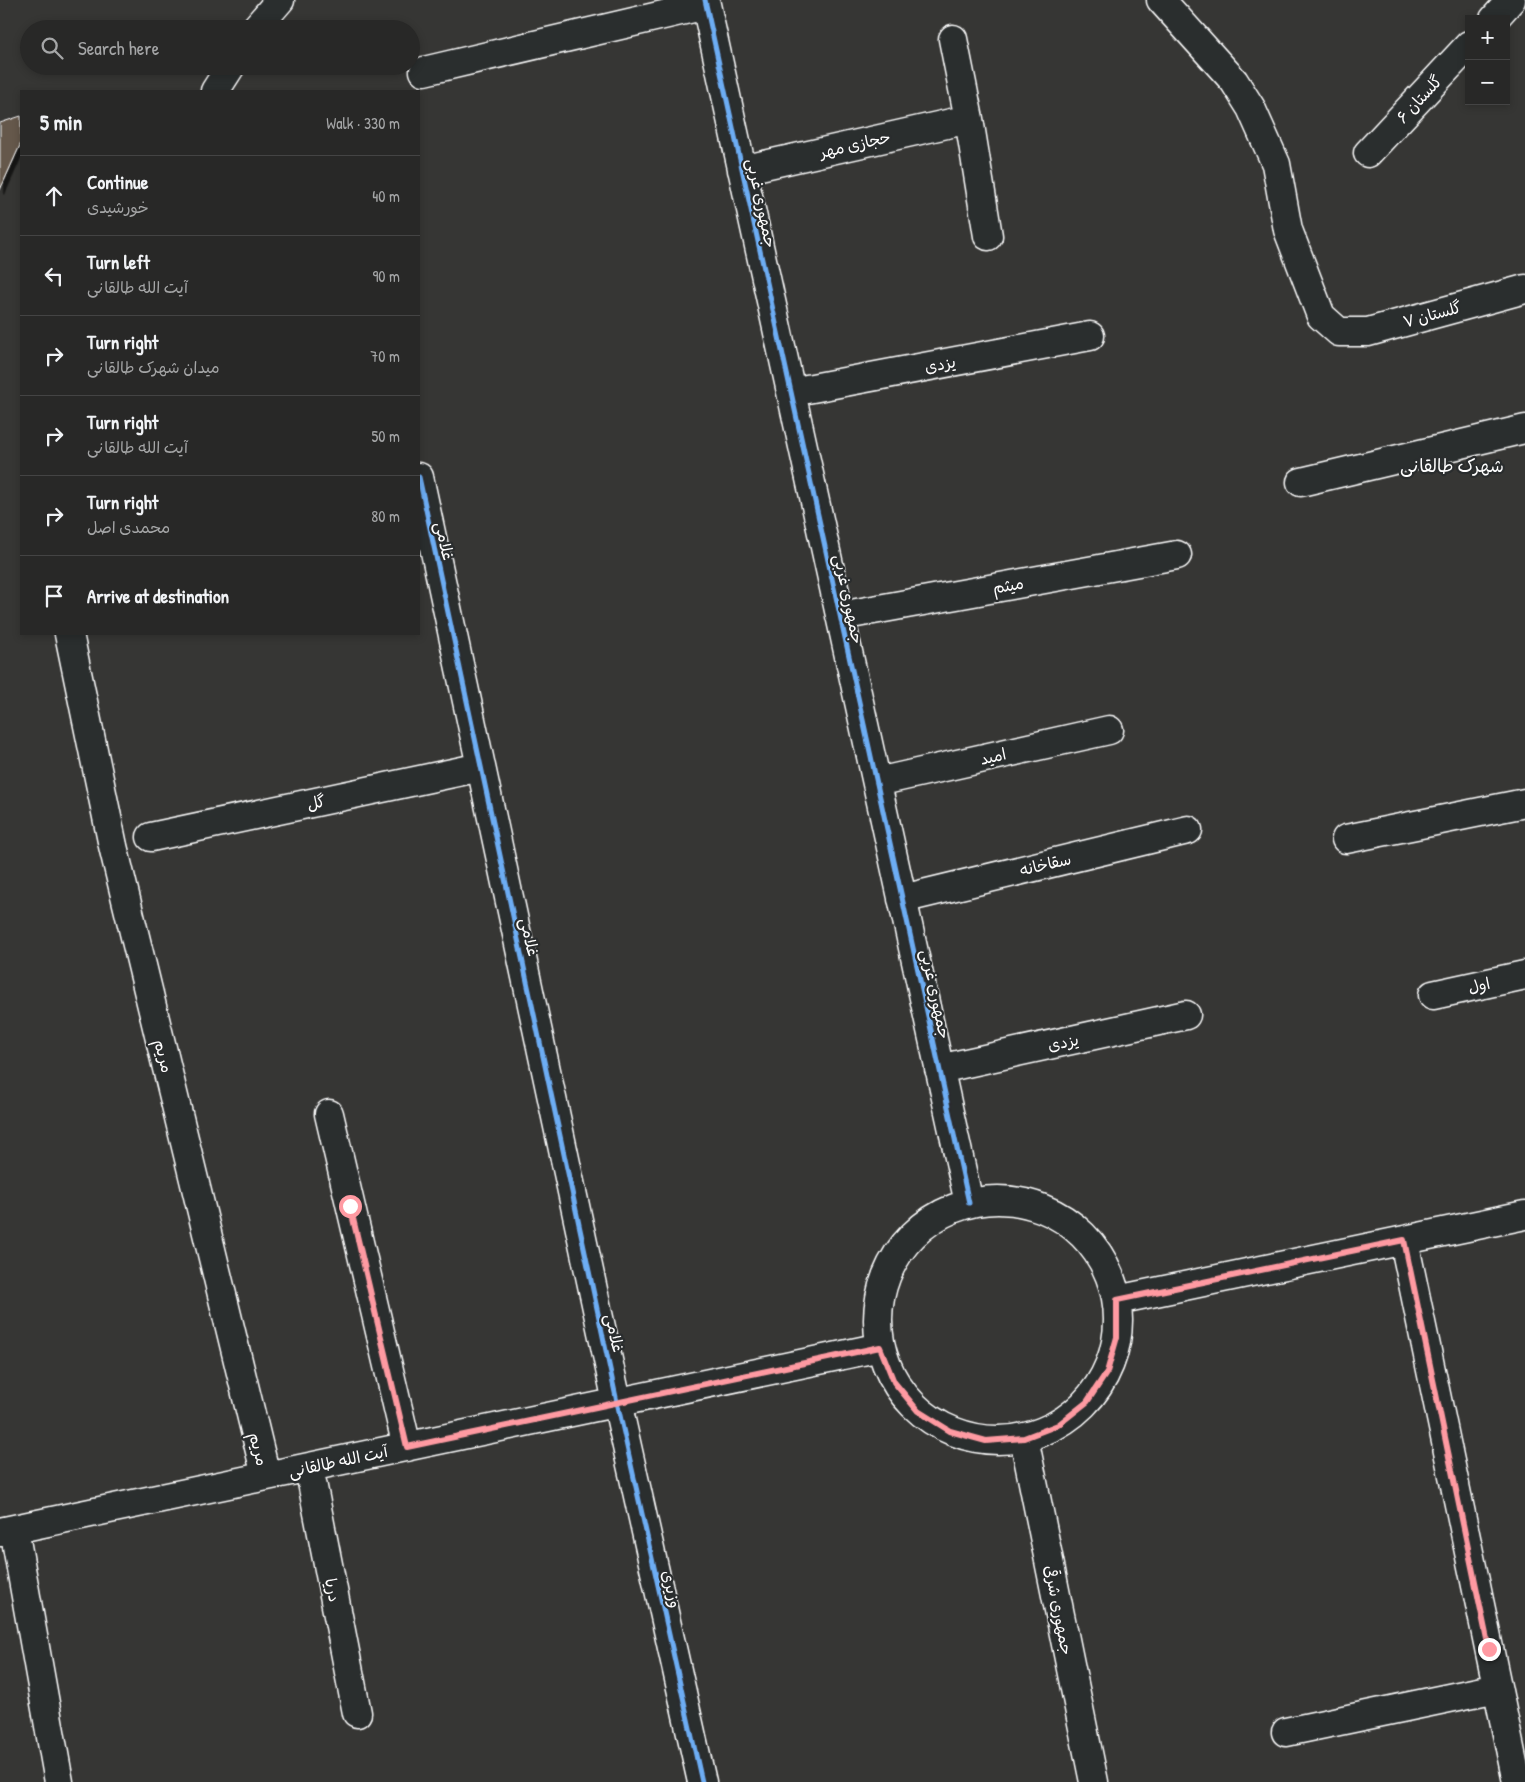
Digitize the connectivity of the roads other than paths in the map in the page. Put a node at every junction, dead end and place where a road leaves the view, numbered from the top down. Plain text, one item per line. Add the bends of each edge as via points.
1 (280, 0) edge
2 (1161, 0) edge
3 (1511, 0) edge
4 (705, 2) edge
5 (1498, 15) edge
6 (263, 20) edge
7 (952, 39) dead end
8 (1465, 50) edge
9 (424, 72) dead end
10 (225, 75) edge
11 (216, 90) edge
12 (969, 119) junction
13 (1368, 153) dead end
14 (742, 170) junction
15 (988, 236) dead end
16 (1525, 289) edge
17 (1090, 336) dead end
18 (791, 392) junction
19 (1525, 430) edge
20 (1301, 482) dead end
21 (420, 486) edge
22 (427, 553) edge
23 (1177, 555) dead end
24 (840, 616) junction
25 (70, 635) edge
26 (1109, 730) dead end
27 (481, 768) junction
28 (877, 782) junction
29 (1525, 803) edge
30 (1188, 830) dead end
31 (151, 837) dead end
32 (1346, 839) dead end
33 (902, 898) junction
34 (1525, 975) edge
35 (1433, 995) dead end
36 (1186, 1015) dead end
37 (939, 1069) junction
38 (329, 1114) dead end
39 (969, 1203) junction
40 (1525, 1215) edge
41 (1404, 1240) junction
42 (1117, 1300) junction
43 (880, 1347) junction
44 (617, 1402) junction
45 (1024, 1438) junction
46 (407, 1447) junction
47 (309, 1467) junction
48 (266, 1476) junction
49 (7, 1530) edge
50 (1498, 1688) junction
51 (357, 1713) dead end
52 (1286, 1732) dead end
53 (59, 1782) edge
54 (702, 1782) edge
55 (1094, 1782) edge
56 (1517, 1782) edge

1 - 6 street
2 - 16 street, گلستان ۷ via 1234,82 1251,108 1276,164 1288,230 1321,316 1339,332 1368,332
3 - 5 street
4 - 9 street
4 - 14 street, جمهوری غربی
7 - 12 street
8 - 13 street, گلستان ۶
10 - 11 street
12 - 14 street, حجازی مهر
12 - 15 street
14 - 18 street, جمهوری غربی
17 - 18 street, یزدی
18 - 24 street, جمهوری غربی
19 - 20 street
21 - 22 street, غلامی
22 - 27 street, غلامی
23 - 24 street, میثم
24 - 28 street, جمهوری غربی
25 - 48 street, مریم via 115,855
26 - 28 street, امید
27 - 31 street, گل
27 - 44 street, غلامی
28 - 33 street, جمهوری غربی
29 - 32 street
30 - 33 street, سقاخانه
33 - 37 street, جمهوری غربی
34 - 35 street, اول
36 - 37 street, یزدی
37 - 39 street, جمهوری غربی
38 - 46 street
39 - 42 street via 1008,1200 1046,1210 1079,1231 1104,1263
39 - 43 street via 934,1217 906,1241 887,1273 878,1310
40 - 41 street
41 - 42 street
41 - 50 street
42 - 45 street via 1117,1337 1107,1372 1087,1402 1058,1425
43 - 44 street, آیت الله طالقانی
43 - 45 street via 894,1382 918,1411 950,1431 986,1441
44 - 46 street, آیت الله طالقانی
44 - 54 street, وزیری
45 - 55 street, جمهوری شرقی
46 - 47 street, آیت الله طالقانی
47 - 48 street, آیت الله طالقانی
47 - 51 street, دریا
48 - 49 street, آیت الله طالقانی
49 - 53 street
50 - 52 street
50 - 56 street

